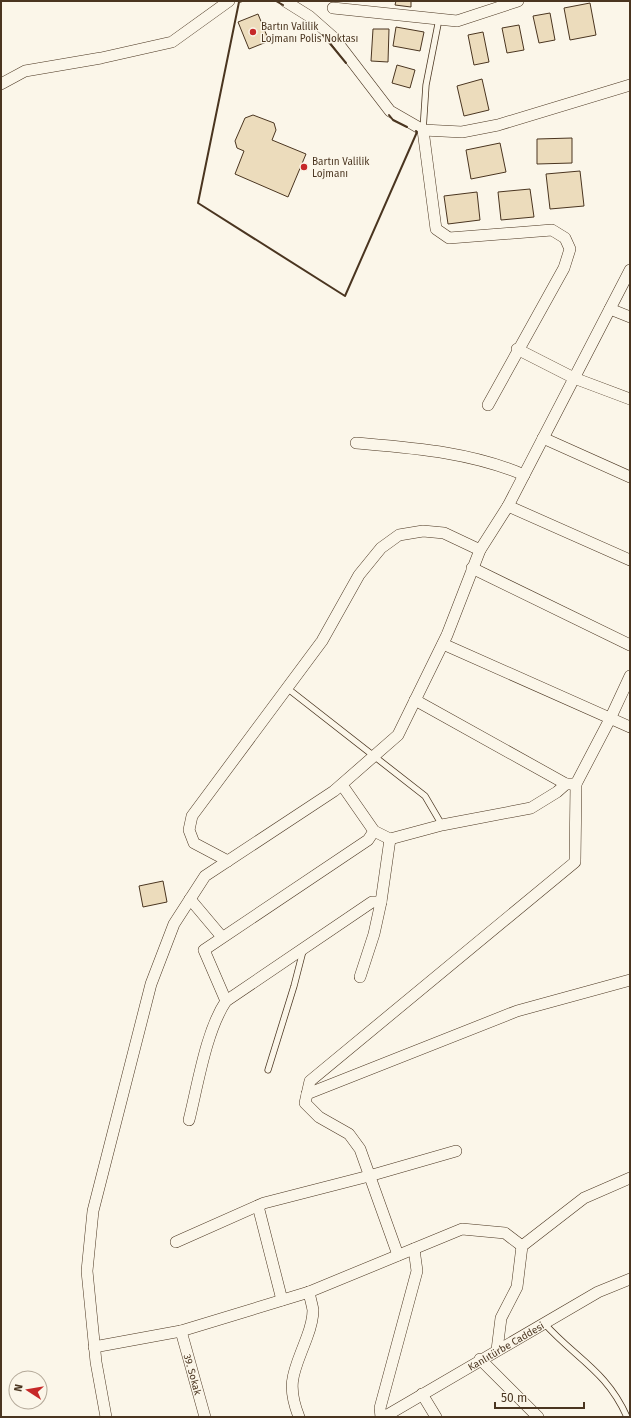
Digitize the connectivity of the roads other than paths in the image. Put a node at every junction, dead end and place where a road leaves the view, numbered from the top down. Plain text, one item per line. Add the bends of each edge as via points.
1 (229, 1) edge
2 (285, 1) edge
3 (518, 1) edge
4 (333, 8) dead end
5 (439, 19) junction
6 (1, 84) edge
7 (630, 85) edge
8 (423, 130) junction
9 (630, 270) edge
10 (610, 309) junction
11 (630, 317) edge
12 (517, 350) junction
13 (574, 378) junction
14 (630, 399) edge
15 (488, 405) dead end
16 (543, 438) junction
17 (356, 443) dead end
18 (524, 475) junction
19 (630, 477) edge
20 (508, 506) junction
21 (480, 550) junction
22 (630, 560) edge
23 (472, 568) junction
24 (443, 644) junction
25 (630, 644) edge
26 (630, 676) edge
27 (287, 688) junction
28 (415, 700) junction
29 (610, 719) junction
30 (630, 728) edge
31 (375, 756) junction
32 (342, 784) junction
33 (571, 784) junction
34 (442, 825) junction
35 (374, 831) junction
36 (390, 839) junction
37 (228, 861) junction
38 (190, 898) junction
39 (381, 902) junction
40 (222, 938) junction
41 (303, 948) junction
42 (360, 977) dead end
43 (630, 980) edge
44 (226, 1001) junction
45 (268, 1070) dead end
46 (307, 1094) junction
47 (190, 1120) dead end
48 (456, 1151) dead end
49 (369, 1176) junction
50 (630, 1178) edge
51 (258, 1206) junction
52 (176, 1242) dead end
53 (522, 1246) junction
54 (414, 1249) junction
55 (398, 1255) junction
56 (629, 1282) edge
57 (309, 1292) junction
58 (282, 1300) junction
59 (544, 1323) junction
60 (181, 1331) junction
61 (94, 1347) junction
62 (497, 1350) junction
63 (480, 1360) junction
64 (422, 1394) junction
65 (106, 1417) edge
66 (205, 1417) edge
67 (299, 1417) edge
68 (382, 1417) edge
69 (436, 1417) edge
70 (538, 1417) edge
71 (627, 1417) edge

1 - 6 street via 172,42 26,71
2 - 8 street via 309,16 334,38 390,110
3 - 5 street via 457,21
4 - 5 street
5 - 8 lane via 426,85
7 - 8 street via 498,125 462,132
8 - 12 street via 436,229 449,238 552,230 565,238 570,249 564,268
9 - 10 street
10 - 11 street
10 - 13 street
12 - 13 street
12 - 15 street
13 - 14 street
13 - 16 street
16 - 18 street
16 - 19 street
17 - 18 street via 464,456
18 - 20 street
20 - 21 street
20 - 22 street
21 - 23 street
21 - 27 street via 454,537 434,531 406,533 389,541 365,565 322,641
23 - 24 street
23 - 25 street
24 - 28 street
24 - 29 street
26 - 29 street
27 - 31 lane
27 - 37 street via 192,816 189,830 194,843
28 - 31 street via 398,735
28 - 33 street
29 - 30 street
29 - 33 street
31 - 32 street
31 - 34 lane via 425,796
32 - 35 street
32 - 37 street
33 - 34 street via 531,808
33 - 46 street via 575,862 310,1081
34 - 36 street
35 - 36 street
35 - 40 street via 368,840
36 - 39 street
37 - 38 street via 205,876
38 - 40 street
38 - 61 street via 174,924 151,984 93,1211 87,1271
39 - 41 street via 372,902
39 - 42 street
40 - 44 street via 204,950
41 - 44 street
41 - 45 lane
43 - 46 street via 517,1011
44 - 47 street via 218,1012 211,1033
46 - 49 street via 305,1103 319,1117 349,1134 360,1149
48 - 49 street
49 - 51 street
49 - 55 street
50 - 53 street via 584,1198
51 - 52 street
51 - 58 street
53 - 54 street via 505,1233 462,1229
53 - 62 street via 517,1287 500,1318
54 - 55 street
54 - 68 street via 417,1271 380,1408
55 - 57 street
56 - 59 street, Kanlıtürbe Caddesi via 598,1292
57 - 58 street
57 - 67 street via 313,1311 310,1328 293,1373 292,1400
58 - 60 street
59 - 62 street, Kanlıtürbe Caddesi
59 - 71 lane via 601,1375
60 - 61 street
60 - 66 street, 39. Sokak
61 - 65 street
62 - 63 street, Kanlıtürbe Caddesi
63 - 64 street, Kanlıtürbe Caddesi
63 - 70 street
64 - 68 street, Kanlıtürbe Caddesi
64 - 69 street

